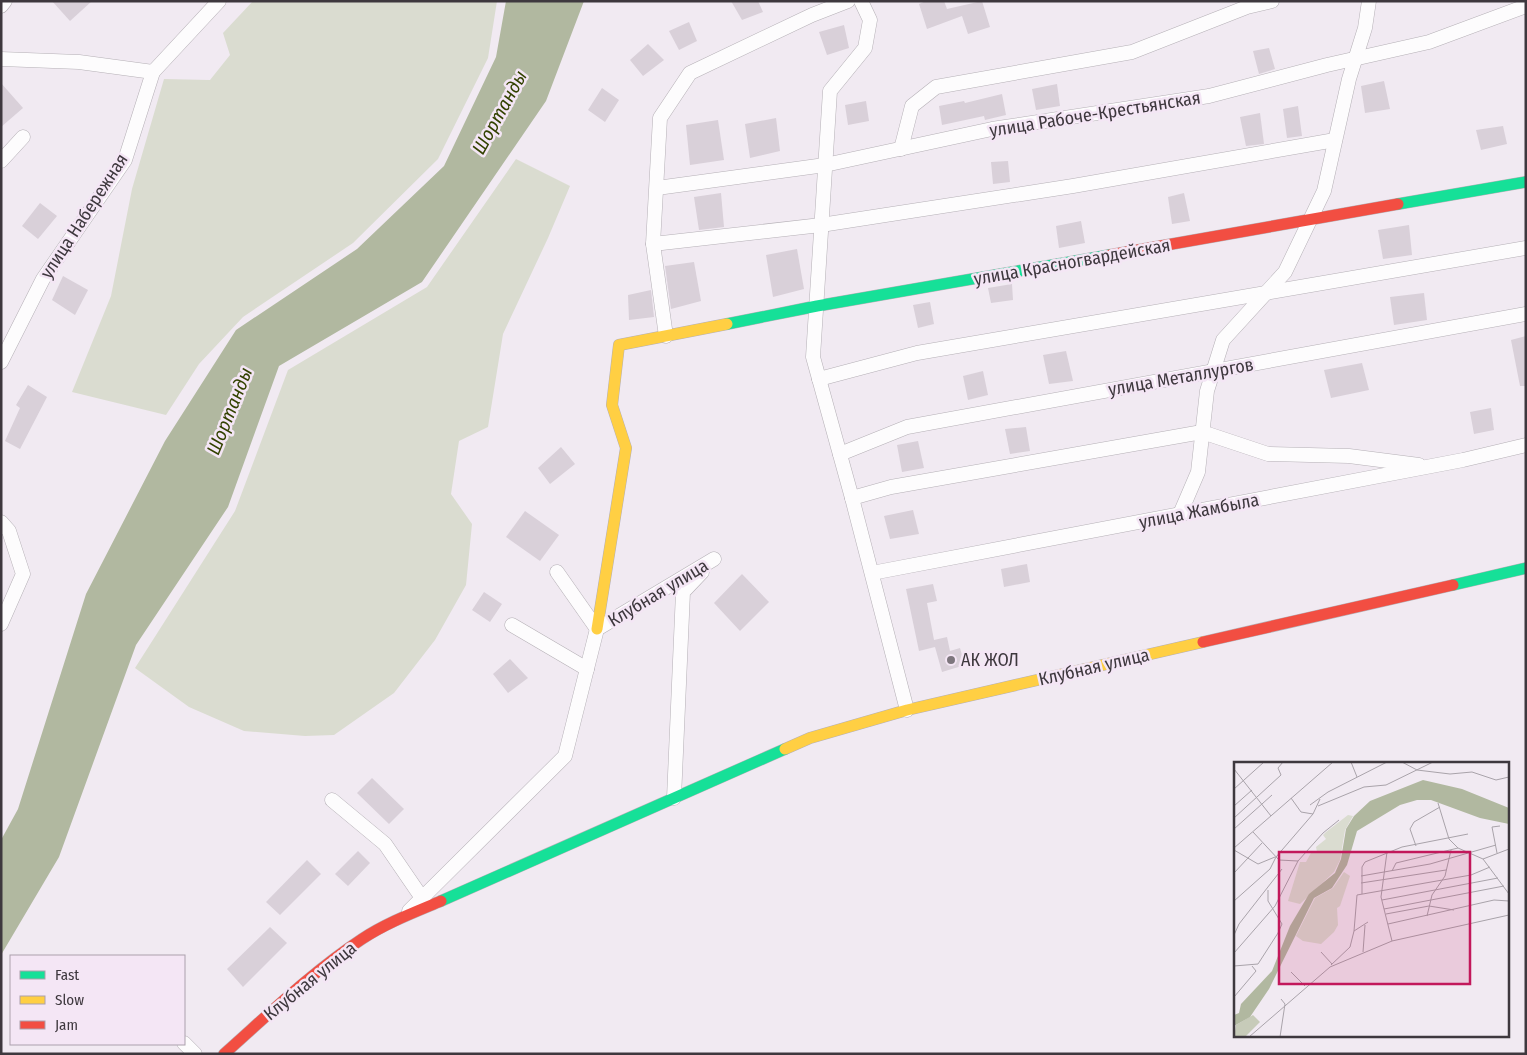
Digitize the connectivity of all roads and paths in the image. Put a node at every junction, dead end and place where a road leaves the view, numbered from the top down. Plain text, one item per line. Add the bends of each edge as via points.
1 (5, 1) edge
2 (219, 1) edge
3 (848, 1) edge
4 (861, 1) edge
5 (1272, 1) edge
6 (1369, 1) edge
7 (1506, 1) edge
8 (1, 6) edge
9 (1524, 8) edge
10 (1, 59) edge
11 (1355, 59) junction
12 (153, 72) junction
13 (23, 137) dead end
14 (1335, 140) junction
15 (901, 149) junction
16 (1, 161) edge
17 (825, 165) junction
18 (1526, 182) edge
19 (657, 188) junction
20 (1309, 221) junction
21 (822, 224) junction
22 (653, 244) junction
23 (1526, 248) edge
24 (1266, 293) junction
25 (816, 306) junction
26 (1526, 314) edge
27 (666, 336) junction
28 (1, 362) edge
29 (1213, 371) junction
30 (819, 379) junction
31 (1202, 432) junction
32 (1526, 445) edge
33 (840, 454) junction
34 (1431, 466) junction
35 (852, 498) junction
36 (1180, 514) junction
37 (1, 522) edge
38 (1526, 568) edge
39 (557, 572) dead end
40 (872, 573) junction
41 (1, 624) edge
42 (512, 625) dead end
43 (597, 629) junction
44 (587, 669) junction
45 (907, 710) junction
46 (674, 798) junction
47 (332, 800) dead end
48 (422, 898) junction
49 (402, 918) junction
50 (185, 1044) edge
51 (195, 1054) edge
52 (224, 1054) edge

1 - 8 street
2 - 12 street, улица Набережная
3 - 19 street via 690,74 660,118
4 - 17 street via 870,20 865,48 830,91
5 - 15 street via 1248,6 1132,52 936,87 912,106
6 - 11 street
7 - 9 street
9 - 11 street, улица Рабоче-Крестьянская via 1429,42
10 - 12 street via 79,62
11 - 14 street
11 - 15 street, улица Рабоче-Крестьянская via 1209,96 992,129
12 - 28 street, улица Набережная via 125,160 43,279
13 - 16 street
14 - 20 street via 1324,191
14 - 21 street via 1073,186
15 - 17 street, улица Рабоче-Крестьянская
17 - 19 street, улица Рабоче-Крестьянская
17 - 21 street
18 - 20 street, улица Красногвардейская
19 - 22 street
20 - 24 street via 1285,272
20 - 25 street, улица Красногвардейская
21 - 22 street
21 - 25 street
22 - 27 street
23 - 24 street
24 - 29 street via 1223,340
24 - 30 street via 917,352
25 - 27 street, улица Красногвардейская
25 - 30 street via 814,357
26 - 29 street, улица Металлургов
27 - 43 street, улица Красногвардейская via 619,345 612,406 626,448
29 - 31 street via 1207,390
29 - 33 street, улица Металлургов via 907,427
30 - 33 street
31 - 34 street via 1268,454 1349,456
31 - 35 street via 891,487
31 - 36 street via 1198,472
32 - 34 street, улица Жамбыла
33 - 35 street
34 - 36 street, улица Жамбыла
35 - 40 street
36 - 40 street, улица Жамбыла
37 - 41 street via 9,530 23,574
38 - 45 street, Клубная улица
39 - 43 street
40 - 45 street
42 - 44 street
43 - 44 street, Клубная улица
43 - 46 street, Клубная улица via 714,559 683,592
44 - 48 street, Клубная улица via 565,756
45 - 46 street, Клубная улица via 810,738
46 - 49 street, Клубная улица
47 - 48 street via 385,844
48 - 49 street, Клубная улица
49 - 52 street, Клубная улица via 363,938 306,981
50 - 51 street

